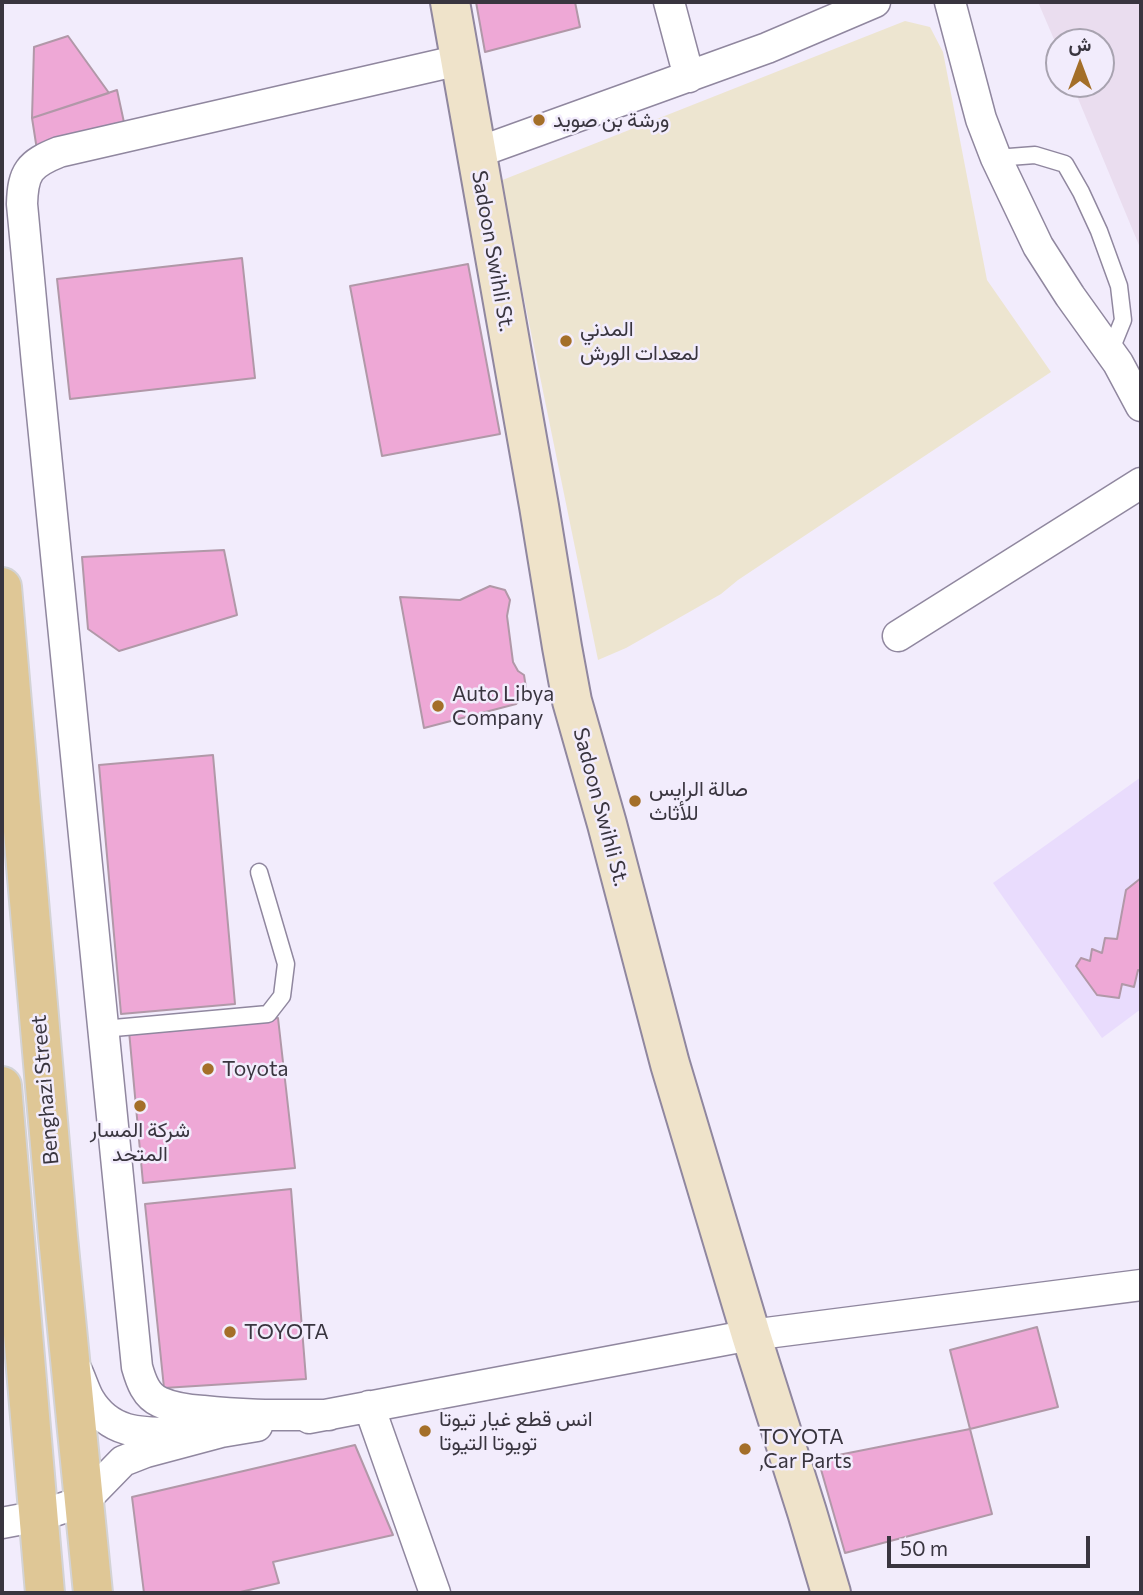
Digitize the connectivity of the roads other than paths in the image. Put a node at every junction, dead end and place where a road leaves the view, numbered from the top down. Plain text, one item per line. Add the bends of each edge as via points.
1 (450, 2) edge
2 (669, 2) edge
3 (874, 2) edge
4 (950, 2) edge
5 (460, 60) junction
6 (689, 77) junction
7 (476, 153) junction
8 (996, 158) junction
9 (1110, 352) junction
10 (1141, 405) edge
11 (1141, 482) edge
12 (2, 587) edge
13 (898, 636) dead end
14 (259, 872) dead end
15 (103, 1028) junction
16 (2, 1086) edge
17 (1141, 1285) edge
18 (751, 1335) junction
19 (70, 1352) junction
20 (369, 1406) junction
21 (329, 1415) junction
22 (221, 1432) junction
23 (84, 1501) junction
24 (38, 1516) junction
25 (2, 1523) edge
26 (45, 1593) edge
27 (93, 1593) edge
28 (435, 1593) edge
29 (831, 1593) edge

1 - 5 main road, Sadoon Swihli St.
2 - 6 street
3 - 6 street
4 - 8 street
5 - 7 main road, Sadoon Swihli St.
5 - 15 street via 59,152 42,158 29,170 22,186
6 - 7 street
7 - 18 main road, Sadoon Swihli St. via 572,701 670,1064
8 - 9 street via 1038,246
8 - 9 lane via 1035,155 1065,164 1099,231 1119,286 1123,320
9 - 10 street
11 - 13 street
12 - 19 main road, Benghazi Street
14 - 15 lane via 286,964 282,996 268,1014
15 - 21 street via 137,1367 148,1393 159,1402 225,1414
16 - 24 main road, Benghazi Street
17 - 18 street
18 - 20 street
18 - 29 main road, Sadoon Swihli St.
19 - 22 street via 88,1398 100,1415 120,1429
19 - 23 main road, Benghazi Street
20 - 21 street
20 - 28 street
21 - 22 street
22 - 23 street via 123,1461
23 - 24 street
23 - 27 main road, Benghazi Street
24 - 25 street
24 - 26 main road, Benghazi Street

